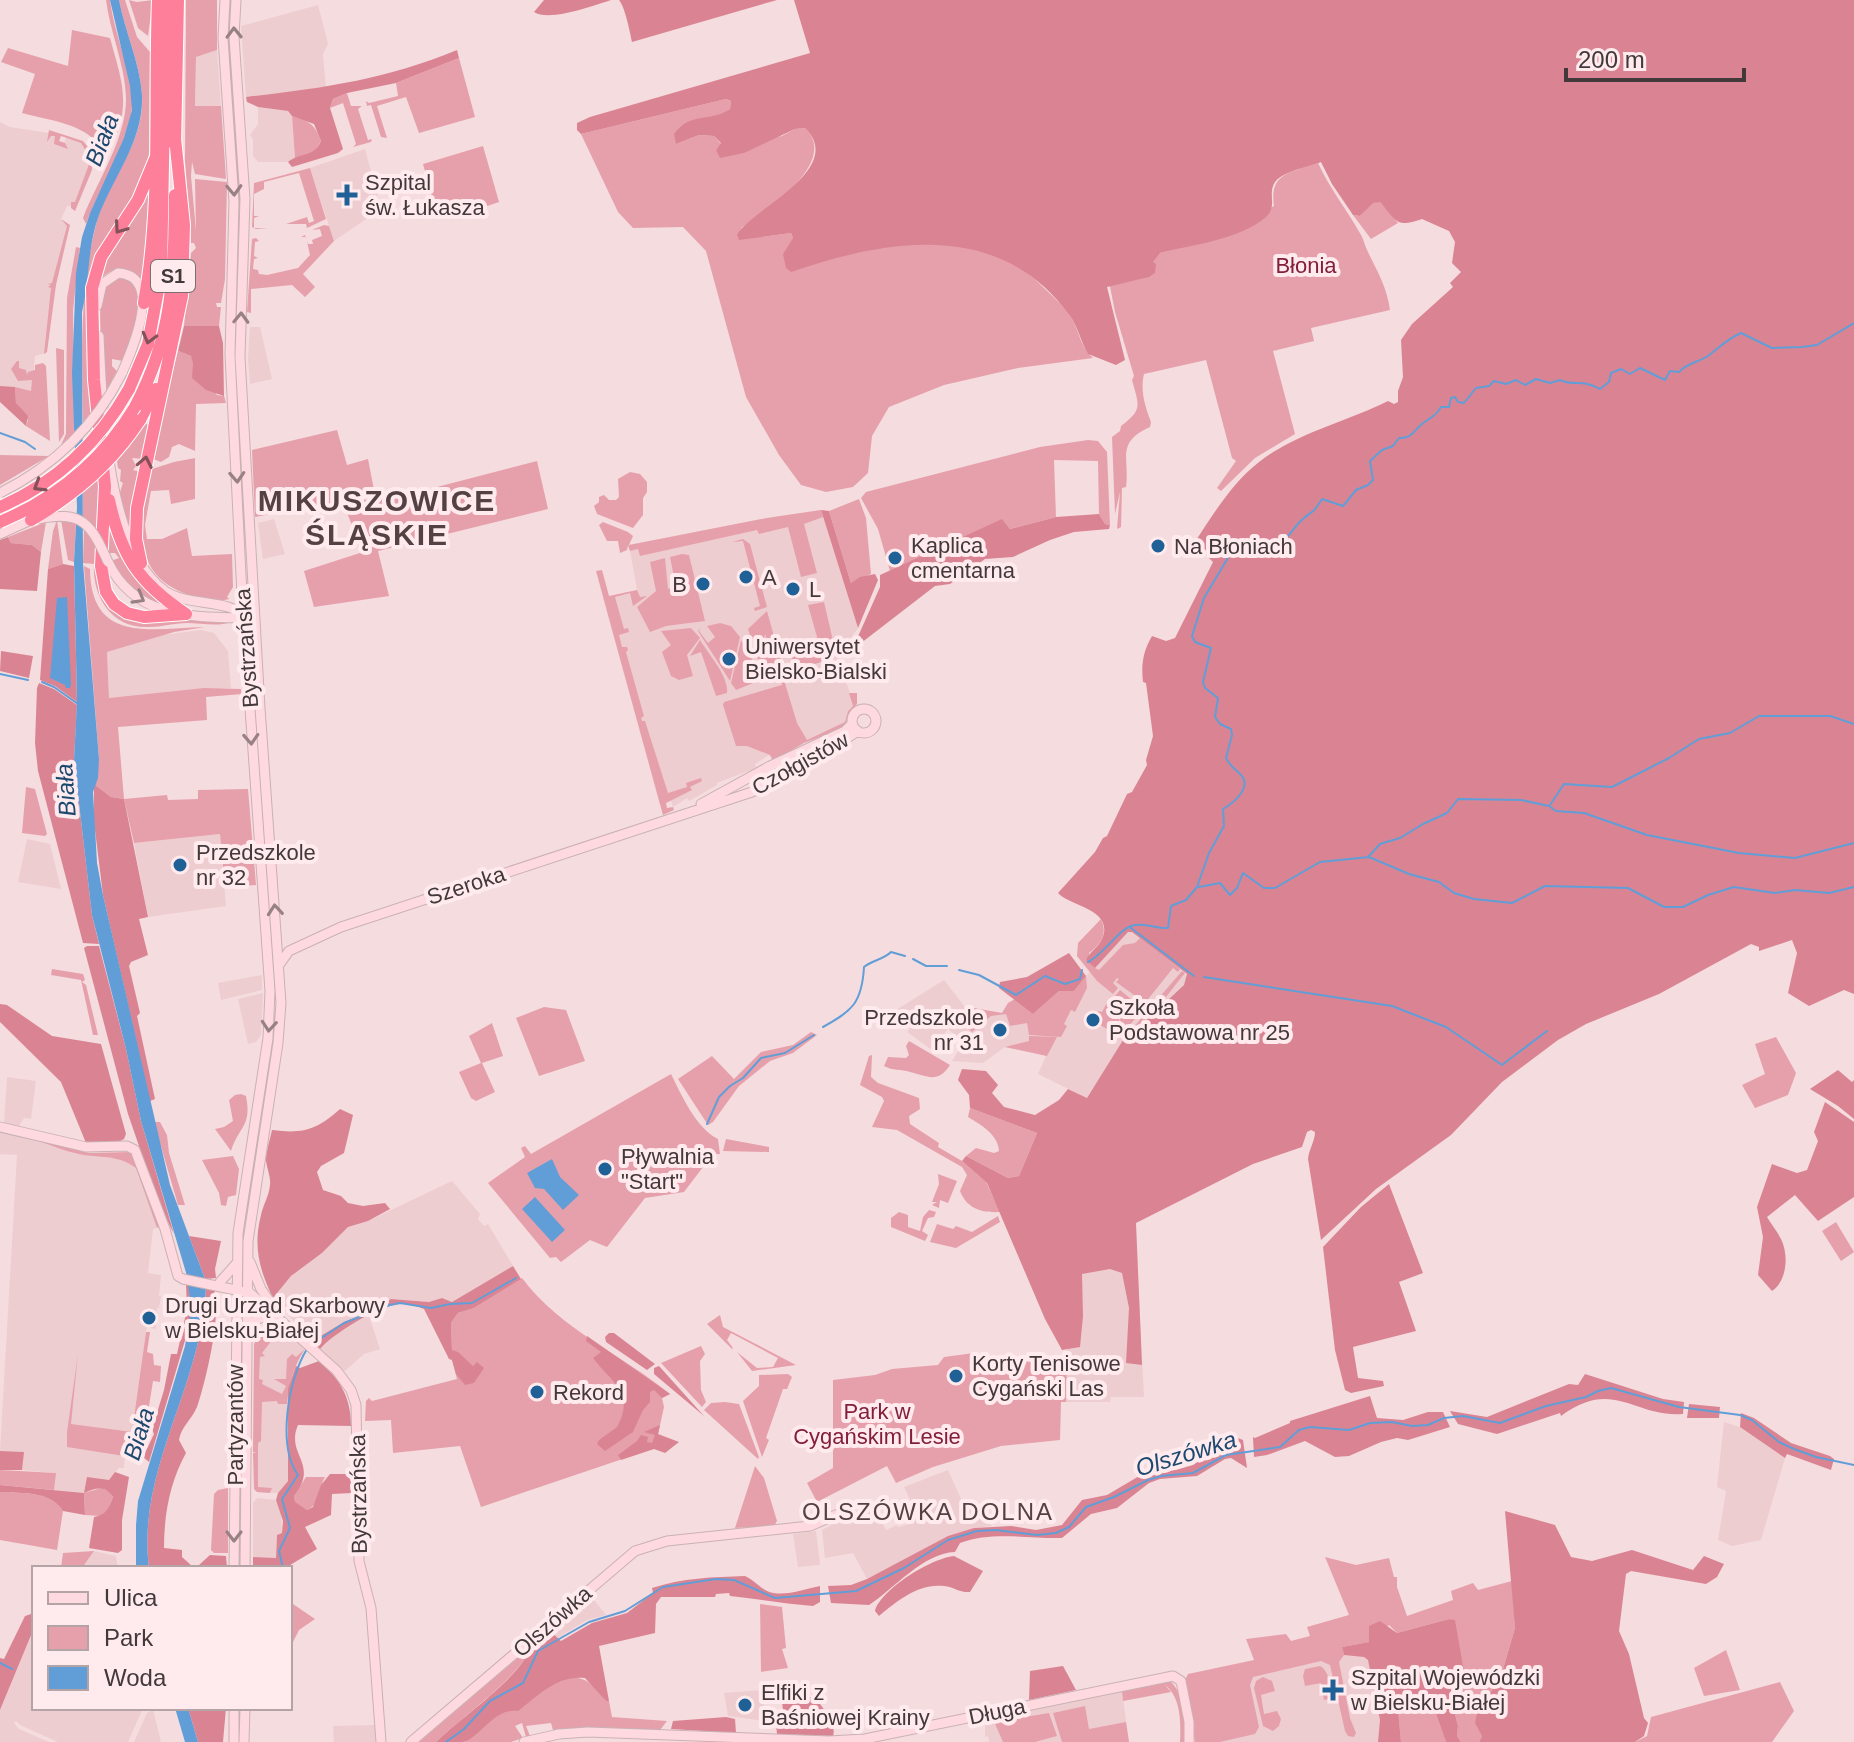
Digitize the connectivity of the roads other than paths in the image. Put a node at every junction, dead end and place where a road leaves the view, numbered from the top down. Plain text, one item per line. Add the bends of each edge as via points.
1 (158, 0) edge
2 (166, 0) edge
3 (178, 0) edge
4 (225, 0) edge
5 (236, 0) edge
6 (175, 138) junction
7 (155, 159) junction
8 (239, 232) junction
9 (144, 303) junction
10 (171, 352) junction
11 (138, 413) junction
12 (105, 486) junction
13 (0, 493) edge
14 (0, 507) edge
15 (31, 520) junction
16 (0, 522) edge
17 (0, 534) edge
18 (141, 563) junction
19 (242, 590) junction
20 (213, 605) junction
21 (186, 614) junction
22 (250, 618) junction
23 (697, 808) junction
24 (263, 820) junction
25 (631, 830) joint
26 (267, 948) junction
27 (282, 949) junction
28 (0, 1127) edge
29 (247, 1256) junction
30 (236, 1264) junction
31 (216, 1284) junction
32 (241, 1287) junction
33 (261, 1289) junction
34 (236, 1306) junction
35 (284, 1321) junction
36 (246, 1342) junction
37 (850, 1509) dead end
38 (234, 1566) edge
39 (245, 1566) edge
40 (234, 1710) edge
41 (245, 1710) edge
42 (234, 1742) edge
43 (244, 1742) edge
44 (381, 1742) edge
45 (411, 1742) edge
46 (524, 1742) edge
47 (1189, 1742) edge

1 - 7 highway
2 -> 14 highway, S1, bridge via 161,274 148,344 112,418 80,455 43,484
3 - 6 highway, S1
4 -> 8 main road, Bystrzańska via 223,38
8 -> 5 main road, Bystrzańska via 244,182
6 - 10 highway via 185,247
6 - 11 highway, S1 via 170,310
7 - 9 highway
7 -> 12 highway via 138,200 101,257 92,288 94,380
8 -> 19 main road, Bystrzańska via 230,355
22 -> 8 main road, Bystrzańska
9 - 13 main road, bridge via 122,373 99,413 37,472
9 - 18 main road via 134,278 118,273 102,284 97,304 111,474
10 - 11 highway via 154,395
18 -> 10 highway via 137,508
11 - 15 highway, bridge via 116,453 95,475
11 - 16 highway, S1, bridge via 73,479
12 - 21 highway via 134,566 157,594
12 - 21 highway via 101,566 106,592 135,616
15 - 17 main road
15 -> 21 main road, bridge via 62,515 82,520 133,597
18 - 20 main road via 167,592
19 - 20 main road via 229,603
19 - 22 main road, Bystrzańska
20 - 22 main road via 235,608
21 - 22 main road
22 - 24 main road, Bystrzańska
23 - 23 main road, Czołgistów via 762,770 855,728 806,765 760,788
23 - 25 main road, Czołgistów
24 - 26 main road, Bystrzańska
27 -> 24 main road, Bystrzańska
25 - 27 main road, Szeroka
26 - 27 main road
26 -> 30 main road, Bystrzańska via 269,1023
27 - 29 main road via 280,1027
28 - 31 main road via 86,1147 132,1148 165,1229 176,1272 180,1278
29 - 32 main road
29 - 33 main road, Bystrzańska
30 - 31 main road
30 - 32 main road, Bystrzańska
31 - 32 main road
31 - 34 main road
32 - 33 main road
32 - 34 main road, Partyzantów
32 - 35 main road, Bystrzańska
32 - 36 main road, Partyzantów
33 - 35 main road, Bystrzańska
34 -> 38 main road, Partyzantów
35 - 36 main road via 258,1318
35 - 44 main road, Bystrzańska via 347,1383 356,1405 359,1561 372,1616
36 - 39 main road, Partyzantów
37 - 45 main road, Olszówka via 810,1526 639,1548
40 - 42 main road
41 - 43 main road
46 - 47 main road, Długa via 588,1732 865,1739 1168,1676 1181,1681

